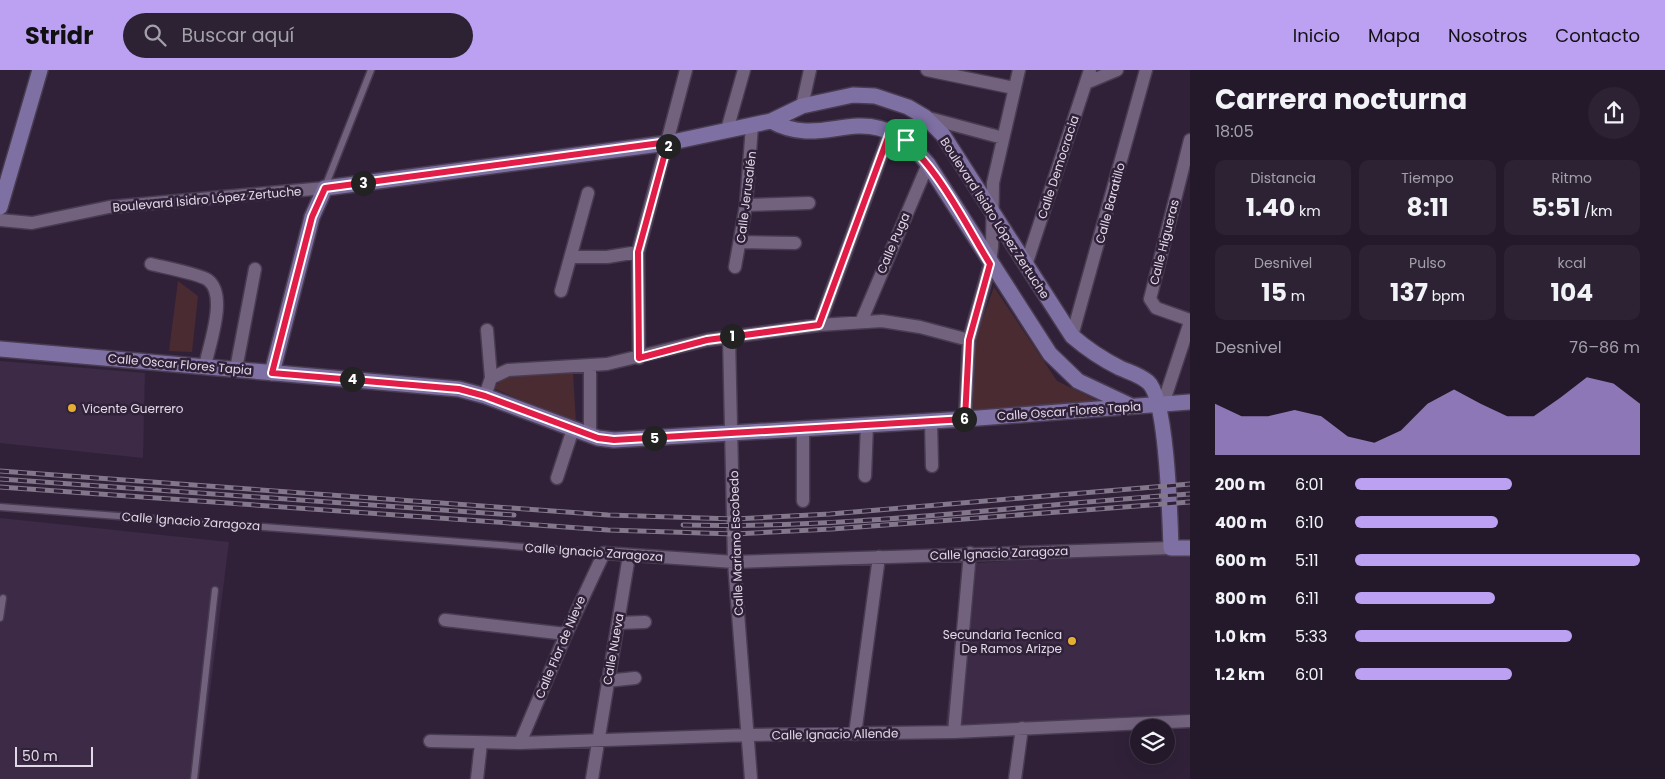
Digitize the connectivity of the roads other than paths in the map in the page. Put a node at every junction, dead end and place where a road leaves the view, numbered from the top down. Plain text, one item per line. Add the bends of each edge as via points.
1 (40, 70) edge
2 (371, 70) edge
3 (686, 70) edge
4 (744, 70) edge
5 (810, 70) edge
6 (928, 70) edge
7 (1019, 70) edge
8 (1090, 70) edge
9 (1117, 70) edge
10 (1146, 70) edge
11 (1086, 83) junction
12 (1014, 88) junction
13 (802, 106) junction
14 (925, 117) junction
15 (772, 121) junction
16 (752, 126) junction
17 (727, 130) junction
18 (890, 132) junction
19 (1003, 138) junction
20 (1190, 140) edge
21 (668, 142) junction
22 (928, 164) junction
23 (325, 188) junction
24 (588, 193) dead end
25 (809, 203) dead end
26 (746, 205) junction
27 (0, 207) edge
28 (992, 211) junction
29 (0, 220) edge
30 (741, 242) junction
31 (795, 244) dead end
32 (638, 252) junction
33 (571, 257) junction
34 (152, 264) dead end
35 (990, 264) junction
36 (1026, 265) junction
37 (735, 267) dead end
38 (255, 269) dead end
39 (561, 290) dead end
40 (1190, 321) edge
41 (861, 322) junction
42 (819, 325) junction
43 (487, 330) dead end
44 (1072, 336) junction
45 (729, 337) junction
46 (969, 340) junction
47 (0, 349) edge
48 (639, 358) junction
49 (590, 365) junction
50 (204, 366) junction
51 (236, 369) junction
52 (272, 373) junction
53 (491, 378) junction
54 (485, 396) junction
55 (1190, 402) edge
56 (1161, 405) junction
57 (1132, 406) junction
58 (965, 419) junction
59 (930, 421) junction
60 (867, 424) junction
61 (803, 428) junction
62 (574, 429) junction
63 (733, 431) junction
64 (590, 435) junction
65 (932, 466) dead end
66 (865, 476) dead end
67 (557, 478) dead end
68 (803, 501) dead end
69 (0, 507) edge
70 (1171, 548) junction
71 (1190, 548) edge
72 (604, 553) junction
73 (970, 553) junction
74 (629, 556) junction
75 (879, 557) junction
76 (734, 562) junction
77 (215, 590) dead end
78 (3, 598) dead end
79 (0, 618) edge
80 (445, 620) dead end
81 (645, 622) dead end
82 (618, 623) junction
83 (566, 634) junction
84 (635, 678) dead end
85 (607, 682) junction
86 (1190, 721) edge
87 (1022, 728) junction
88 (954, 732) junction
89 (855, 734) junction
90 (749, 735) junction
91 (430, 741) dead end
92 (598, 741) junction
93 (481, 743) junction
94 (520, 743) junction
95 (194, 779) edge
96 (477, 779) edge
97 (592, 779) edge
98 (751, 779) edge
99 (1015, 779) edge

1 - 27 street
2 - 23 lane
3 - 21 street
4 - 17 street
5 - 13 street
6 - 12 street
7 - 12 street
8 - 11 street, Calle Democracia
9 - 11 street
10 - 44 street, Calle Baratillo
11 - 36 street, Calle Democracia
12 - 19 street
13 - 14 street, Boulevard Isidro López Zertuche via 853,95 875,96
13 - 15 street, Boulevard Isidro López Zertuche
14 - 19 street
14 - 28 street, Boulevard Isidro López Zertuche via 952,148
15 - 16 street, Boulevard Isidro López Zertuche
15 - 18 street via 798,131 862,125
16 - 17 street, Boulevard Isidro López Zertuche
16 - 26 street, Calle Jerusalén
17 - 21 street, Boulevard Isidro López Zertuche
18 - 22 street via 910,144
18 - 42 street
19 - 28 street via 993,183
20 - 40 street, Calle Higueras via 1150,294 1156,308
21 - 23 street, Boulevard Isidro López Zertuche
21 - 32 street
22 - 35 street
22 - 41 street, Calle Puga
23 - 29 street, Boulevard Isidro López Zertuche via 109,208 32,224
23 - 52 street via 312,217
24 - 33 street
25 - 26 street
26 - 30 street, Calle Jerusalén
28 - 35 street
28 - 36 street, Boulevard Isidro López Zertuche
30 - 31 street
30 - 37 street, Calle Jerusalén
32 - 33 street via 607,257
32 - 48 street
33 - 39 street
34 - 50 street via 207,279 215,289 218,302
35 - 46 street
35 - 57 street via 1041,341 1069,374 1090,388
36 - 44 street, Boulevard Isidro López Zertuche
38 - 51 street
40 - 56 street
41 - 42 street
41 - 46 street via 900,323
42 - 45 street
43 - 53 street
44 - 56 street, Boulevard Isidro López Zertuche via 1094,354 1146,381
45 - 48 street
45 - 63 street, Calle Mariano Escobedo
46 - 58 street
47 - 50 street, Calle Oscar Flores Tapia
48 - 49 street
49 - 53 street via 508,370
49 - 64 street
50 - 51 street, Calle Oscar Flores Tapia
51 - 52 street, Calle Oscar Flores Tapia
52 - 54 street, Calle Oscar Flores Tapia via 438,386
53 - 54 street
54 - 62 street, Calle Oscar Flores Tapia
55 - 56 street, Calle Oscar Flores Tapia
56 - 57 street, Calle Oscar Flores Tapia
56 - 70 street, Boulevard Isidro López Zertuche
57 - 58 street, Calle Oscar Flores Tapia
58 - 59 street, Calle Oscar Flores Tapia
59 - 60 street, Calle Oscar Flores Tapia
59 - 65 street
60 - 61 street, Calle Oscar Flores Tapia
60 - 66 street
61 - 63 street, Calle Oscar Flores Tapia
61 - 68 street
62 - 64 street, Calle Oscar Flores Tapia
62 - 67 street
63 - 64 street, Calle Oscar Flores Tapia via 622,440
63 - 76 street, Calle Mariano Escobedo
69 - 72 lane, Calle Ignacio Zaragoza
70 - 71 street, Calle Ignacio Zaragoza
70 - 73 street, Calle Ignacio Zaragoza
72 - 74 street, Calle Ignacio Zaragoza
72 - 83 street, Calle Flor de Nieve
73 - 75 street, Calle Ignacio Zaragoza
73 - 88 street
74 - 76 street, Calle Ignacio Zaragoza
74 - 82 street, Calle Nueva
75 - 76 street, Calle Ignacio Zaragoza
75 - 89 street
76 - 90 street, Calle Mariano Escobedo
77 - 95 lane
78 - 79 lane
80 - 83 street
81 - 82 street
82 - 85 street, Calle Nueva
83 - 94 street, Calle Flor de Nieve
84 - 85 street
85 - 92 street, Calle Nueva
86 - 87 street, Calle Ignacio Allende
87 - 88 street, Calle Ignacio Allende
87 - 99 street
88 - 89 street, Calle Ignacio Allende
89 - 90 street, Calle Ignacio Allende
90 - 92 street, Calle Ignacio Allende
90 - 98 street, Calle Mariano Escobedo
91 - 93 street, Calle Ignacio Allende
92 - 94 street, Calle Ignacio Allende
92 - 97 street, Calle Nueva
93 - 94 street, Calle Ignacio Allende
93 - 96 street

